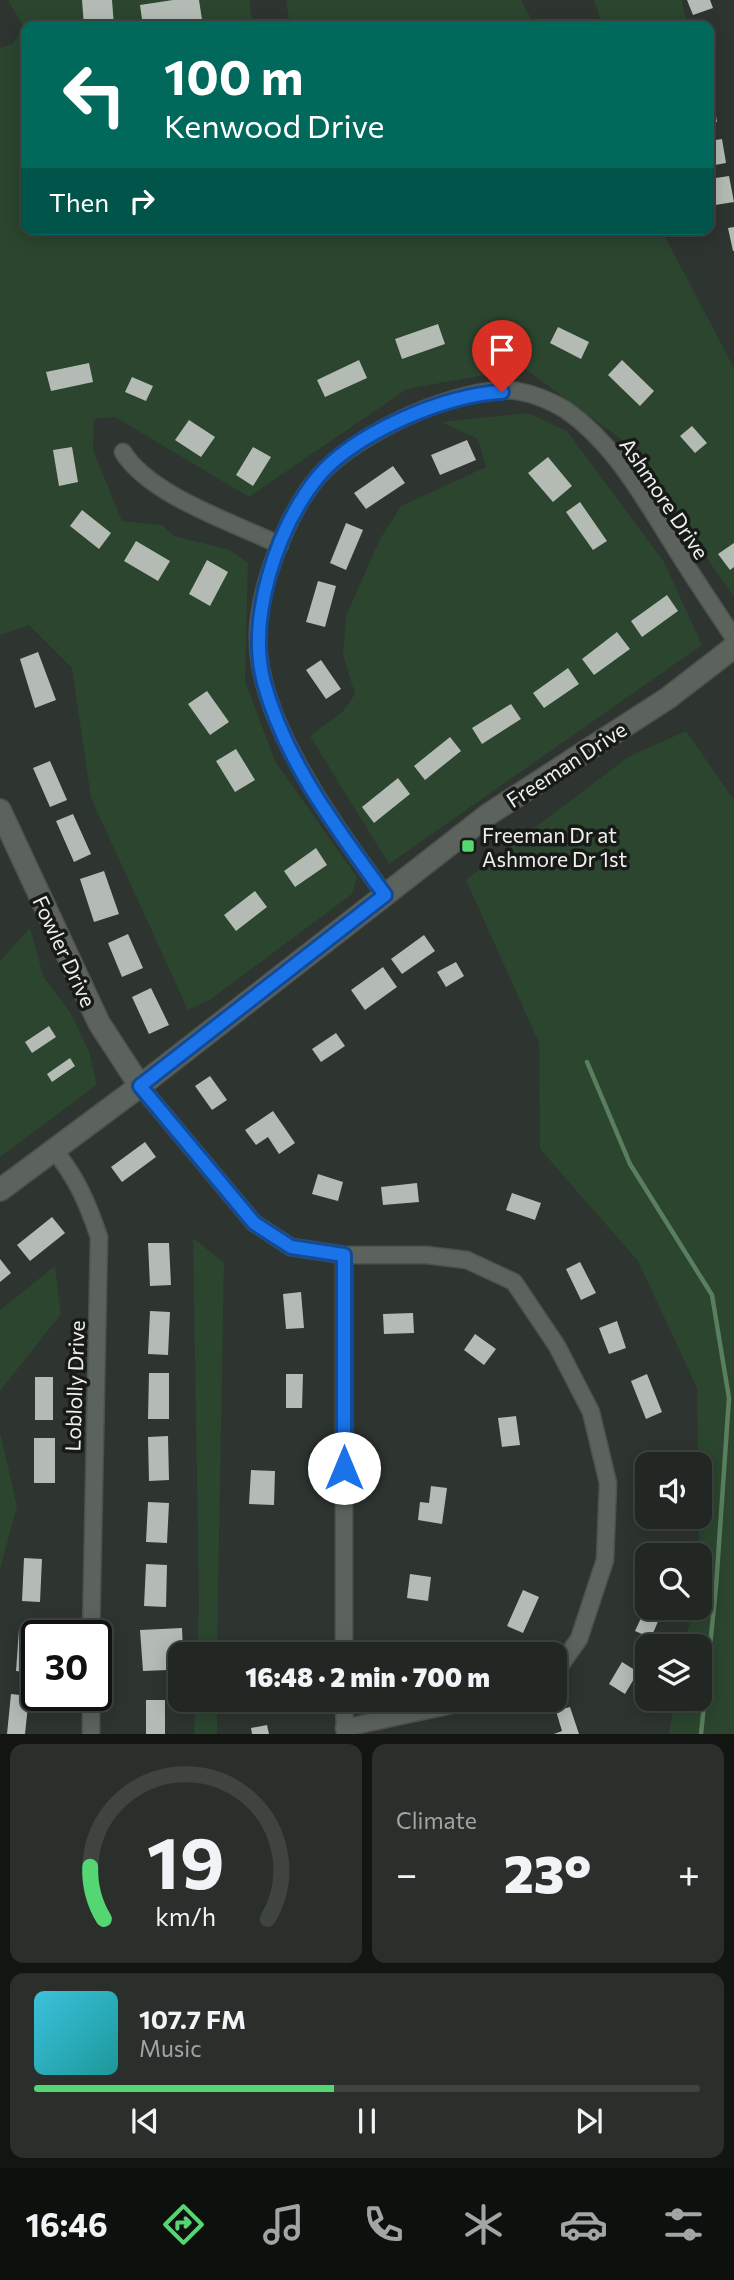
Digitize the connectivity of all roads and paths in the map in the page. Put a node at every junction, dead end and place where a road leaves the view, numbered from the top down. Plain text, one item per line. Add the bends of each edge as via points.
1 (123, 452) dead end
2 (280, 545) junction
3 (734, 638) edge
4 (734, 647) edge
5 (0, 810) edge
6 (385, 895) junction
7 (140, 1086) junction
8 (53, 1149) junction
9 (0, 1190) edge
10 (344, 1255) junction
11 (91, 1620) edge
12 (344, 1642) edge
13 (567, 1656) edge
14 (91, 1711) edge
15 (344, 1712) edge
16 (425, 1712) edge
17 (345, 1731) edge
18 (91, 1734) edge

1 - 2 street via 136,472 156,486
2 - 3 street, Ashmore Drive via 317,479 358,443 439,405 488,392 516,391 564,409 621,463
2 - 6 street, Ashmore Drive via 261,608 258,638 265,685 308,783
4 - 6 street, Freeman Drive via 668,698 489,814
5 - 7 street, Fowler Drive via 99,1023
6 - 7 street, Freeman Drive
7 - 8 street, Freeman Drive
7 - 10 street via 254,1223 291,1247
8 - 9 street, Freeman Drive
8 - 11 street, Loblolly Drive via 71,1170 99,1237
10 - 12 street
10 - 13 street via 467,1260 514,1282 557,1346 591,1412 608,1483 605,1560 579,1639
14 - 18 street
15 - 17 street
16 - 17 street

